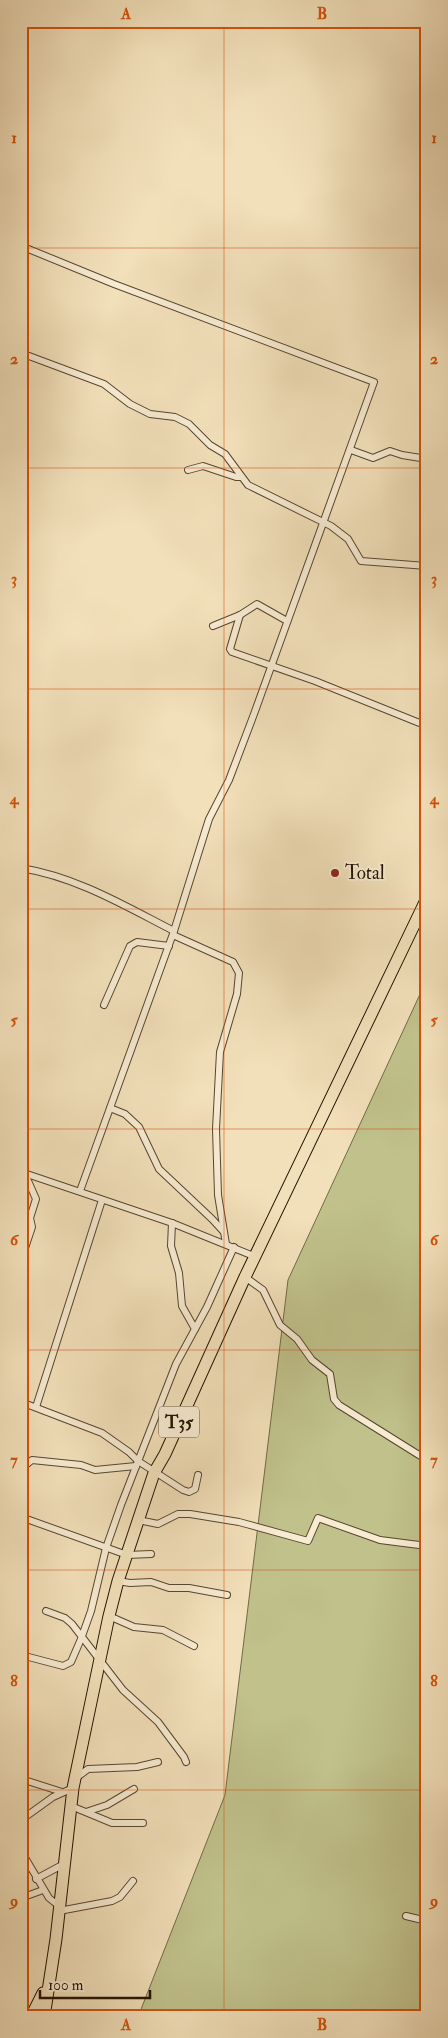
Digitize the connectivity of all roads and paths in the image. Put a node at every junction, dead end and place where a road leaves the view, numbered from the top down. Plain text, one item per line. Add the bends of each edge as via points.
1 (21, 246) edge
2 (21, 354) edge
3 (351, 450) junction
4 (427, 459) edge
5 (188, 470) dead end
6 (241, 477) junction
7 (324, 523) junction
8 (427, 566) edge
9 (240, 615) junction
10 (287, 621) junction
11 (213, 626) dead end
12 (270, 664) junction
13 (427, 726) edge
14 (21, 868) edge
15 (427, 898) edge
16 (174, 933) junction
17 (168, 946) junction
18 (104, 1005) dead end
19 (110, 1108) junction
20 (23, 1173) edge
21 (80, 1191) junction
22 (102, 1200) junction
23 (172, 1223) junction
24 (224, 1233) junction
25 (226, 1244) junction
26 (234, 1247) junction
27 (256, 1257) junction
28 (21, 1260) edge
29 (245, 1277) junction
30 (195, 1329) junction
31 (21, 1402) edge
32 (36, 1407) junction
33 (21, 1458) edge
34 (427, 1460) edge
35 (29, 1461) junction
36 (137, 1464) junction
37 (21, 1469) edge
38 (154, 1472) junction
39 (198, 1475) dead end
40 (21, 1517) edge
41 (138, 1520) junction
42 (427, 1546) edge
43 (106, 1548) junction
44 (151, 1554) dead end
45 (128, 1555) junction
46 (118, 1581) junction
47 (227, 1595) dead end
48 (46, 1611) dead end
49 (109, 1616) junction
50 (81, 1639) junction
51 (194, 1646) dead end
52 (21, 1655) edge
53 (100, 1661) junction
54 (158, 1762) dead end
55 (186, 1762) dead end
56 (21, 1779) edge
57 (70, 1786) junction
58 (134, 1789) dead end
59 (71, 1806) junction
60 (86, 1812) junction
61 (21, 1820) edge
62 (143, 1823) dead end
63 (21, 1851) edge
64 (64, 1864) junction
65 (36, 1879) junction
66 (134, 1881) dead end
67 (43, 1890) junction
68 (21, 1898) edge
69 (59, 1909) junction
70 (406, 1916) dead end
71 (427, 1921) edge
72 (47, 1984) junction
73 (31, 2017) edge
74 (44, 2017) edge

1 - 3 street via 374,382
2 - 6 street via 104,384 130,404 150,414 183,420 225,454
3 - 4 street via 373,458 390,451
3 - 7 street
5 - 6 street via 203,466
6 - 7 street via 256,491
7 - 8 street via 348,540 362,561
7 - 10 street
9 - 10 street via 259,604
9 - 11 street
9 - 12 street via 231,651
10 - 12 street
12 - 13 street
12 - 16 street via 229,780 209,819
14 - 16 street via 55,875 86,887
15 - 27 highway, T35
16 - 17 street
16 - 24 street via 233,962 239,973 219,1067 216,1129 218,1195
17 - 18 street via 137,942 130,946
17 - 19 street
19 - 21 street
19 - 24 street via 124,1114 139,1127 159,1169
20 - 21 street
20 - 28 street via 36,1199 30,1218 32,1227
21 - 22 street
22 - 23 street
22 - 32 street
23 - 25 street
23 - 30 street via 171,1246 180,1273 182,1306
24 - 25 street
25 - 26 street
26 - 27 street
26 - 30 street
27 - 29 highway, T35
29 - 34 street via 263,1290 276,1320 297,1339 312,1360 330,1374 334,1399 339,1405
29 - 38 highway, T35
30 - 36 street via 176,1364
31 - 32 street
32 - 36 street via 102,1433 129,1452
33 - 35 street
35 - 36 street via 46,1460 95,1470
35 - 37 street
36 - 38 street
36 - 43 street
38 - 39 street via 189,1492 196,1486
38 - 41 highway, T35
40 - 43 street
41 - 42 street via 163,1523 178,1514 190,1514 239,1522 308,1541 319,1518 380,1540
41 - 45 highway, T35
43 - 45 street
43 - 50 street
44 - 45 street
45 - 46 highway, T35
46 - 47 street via 151,1582 169,1588
46 - 49 highway, T35
48 - 50 street via 68,1621
49 - 51 street via 132,1626 164,1630
49 - 53 highway, T35
50 - 52 street via 71,1662 63,1666
50 - 53 street
53 - 55 street via 123,1690 158,1722
53 - 57 highway, T35
54 - 57 street via 134,1767 88,1768
56 - 57 street
57 - 59 highway, T35
57 - 61 street
58 - 60 street via 107,1805
59 - 60 street
59 - 64 highway, T35
60 - 62 street via 112,1823
63 - 65 street
64 - 65 street
64 - 69 highway, T35
65 - 67 street
66 - 69 street via 112,1901
67 - 68 street
67 - 69 street
69 - 72 highway, T35
70 - 71 street
72 - 73 highway, T35
72 - 74 highway, T35

